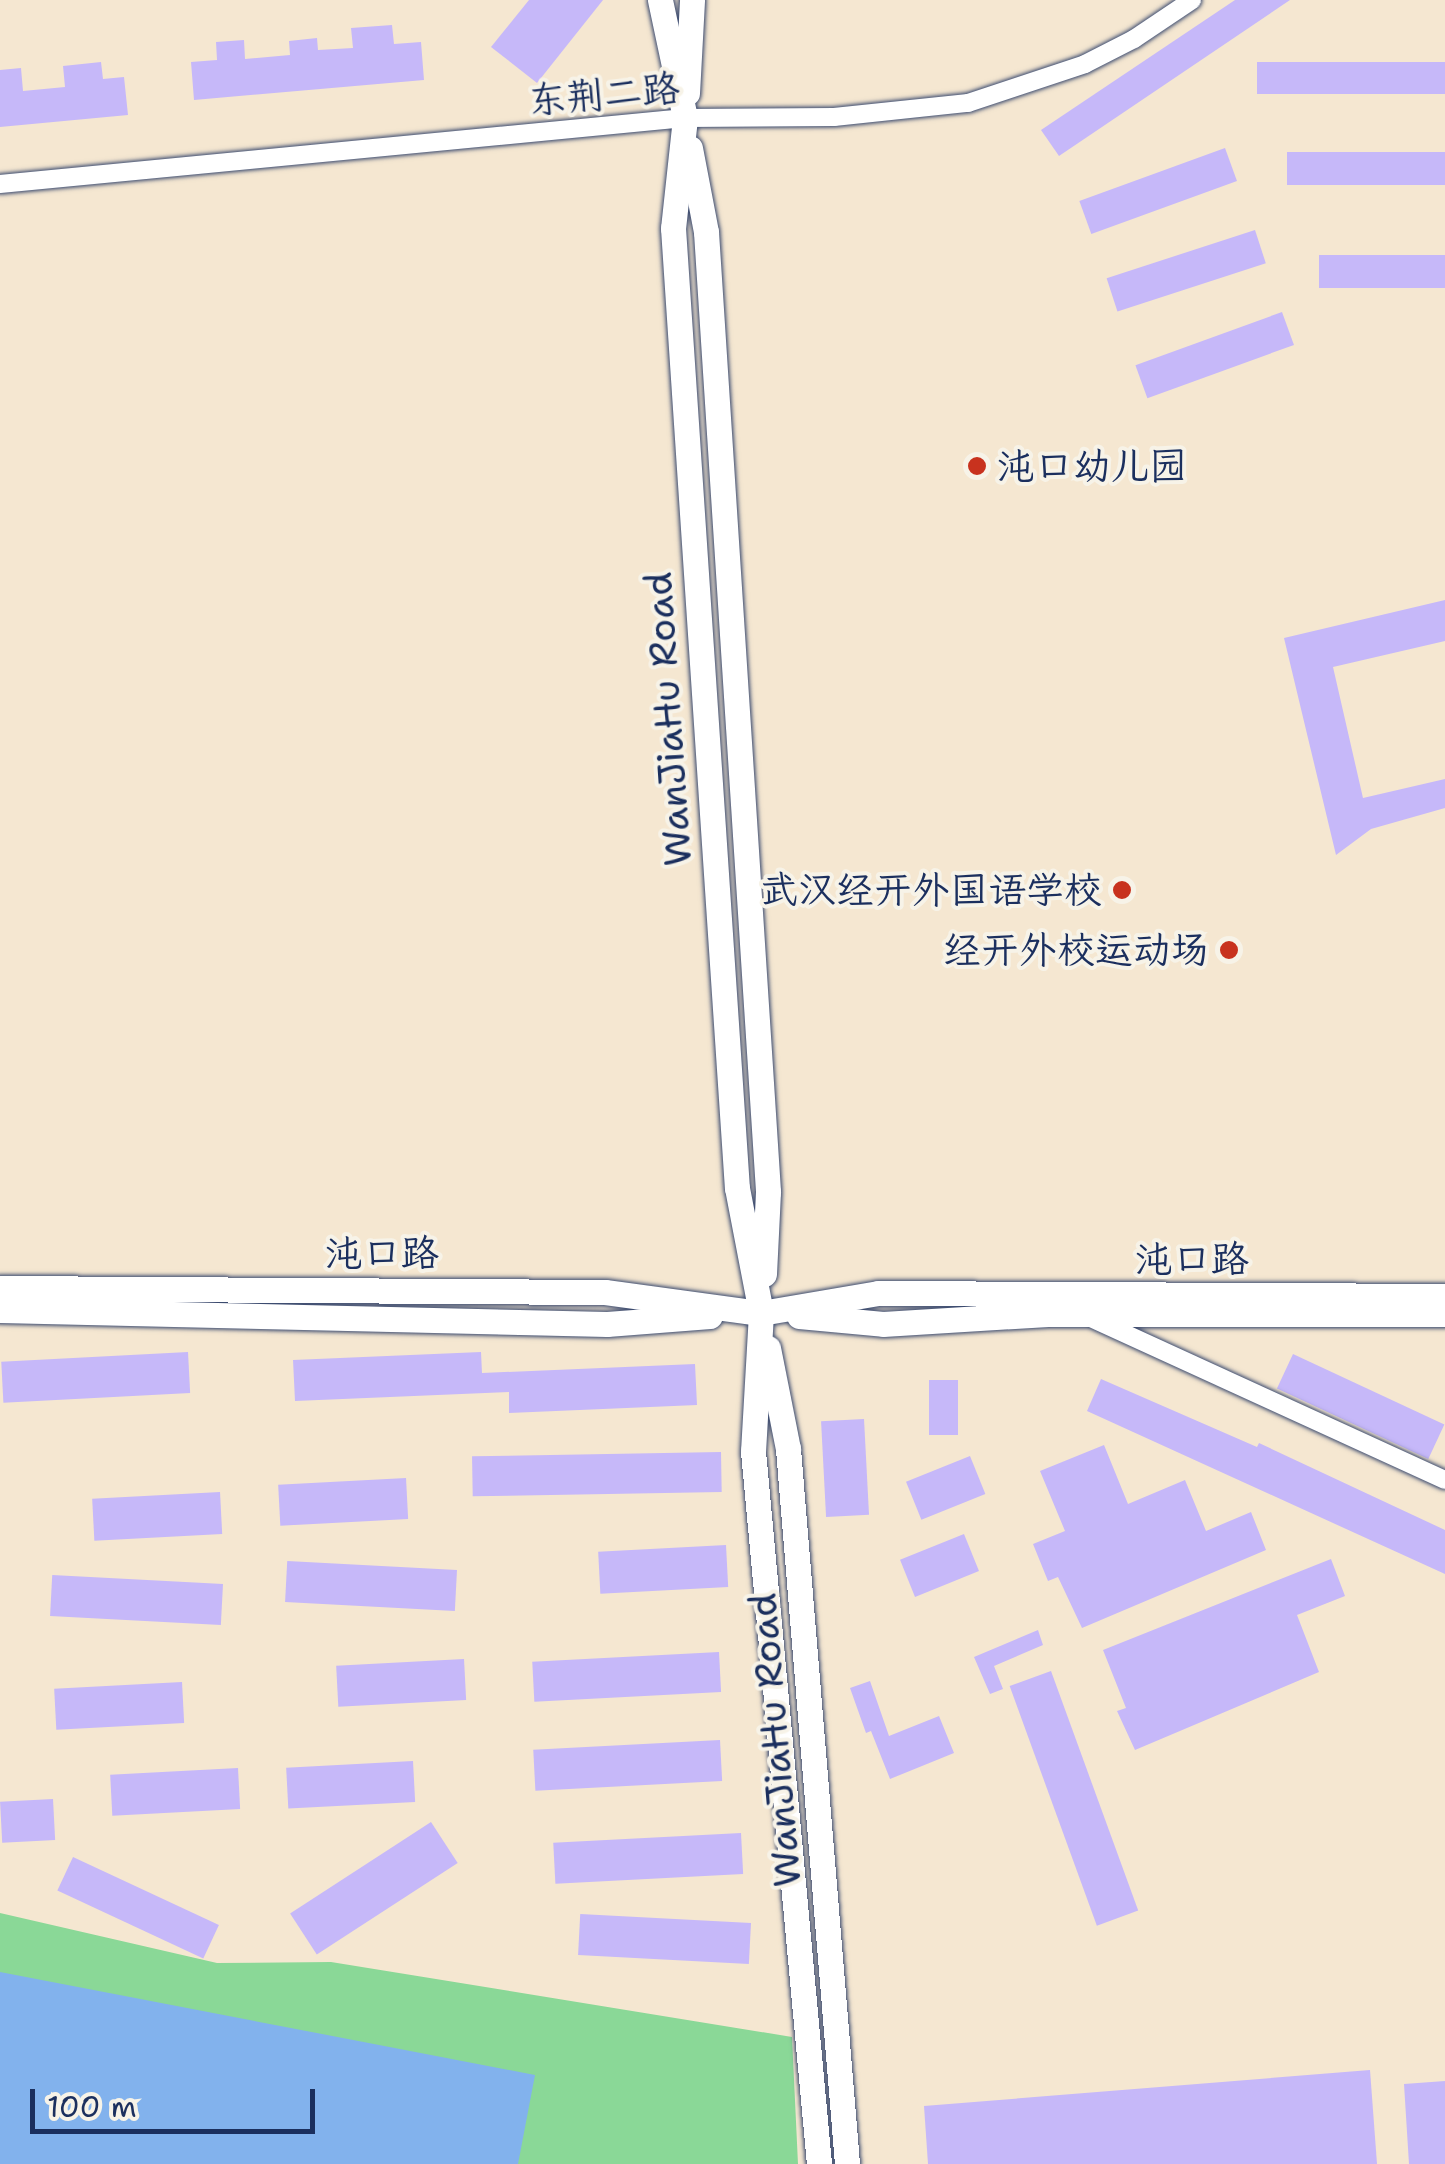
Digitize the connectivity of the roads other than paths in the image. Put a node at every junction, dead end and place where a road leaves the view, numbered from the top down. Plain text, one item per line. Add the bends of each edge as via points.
1 (660, 0) edge
2 (692, 0) edge
3 (1192, 0) edge
4 (684, 118) junction
5 (0, 184) edge
6 (0, 1288) edge
7 (1445, 1296) edge
8 (1092, 1307) junction
9 (0, 1310) edge
10 (761, 1312) junction
11 (1445, 1314) edge
12 (1445, 1480) edge
13 (819, 2164) edge
14 (847, 2164) edge

1 - 4 main road, WanJiaHu Road
2 - 4 main road, WanJiaHu Road
3 - 4 street, 东荆二路 via 1085,64 968,102 834,116
4 - 5 street, 东荆二路
4 - 10 main road, WanJiaHu Road via 706,232 768,1192
6 - 10 main road, 沌口路 via 606,1292
7 - 8 main road, 沌口路
8 - 10 main road, 沌口路 via 878,1293
8 - 11 main road, 沌口路
8 - 12 street
9 - 10 main road, 沌口路 via 607,1324
10 - 13 main road, WanJiaHu Road via 752,1451
10 - 14 main road, WanJiaHu Road via 788,1449

